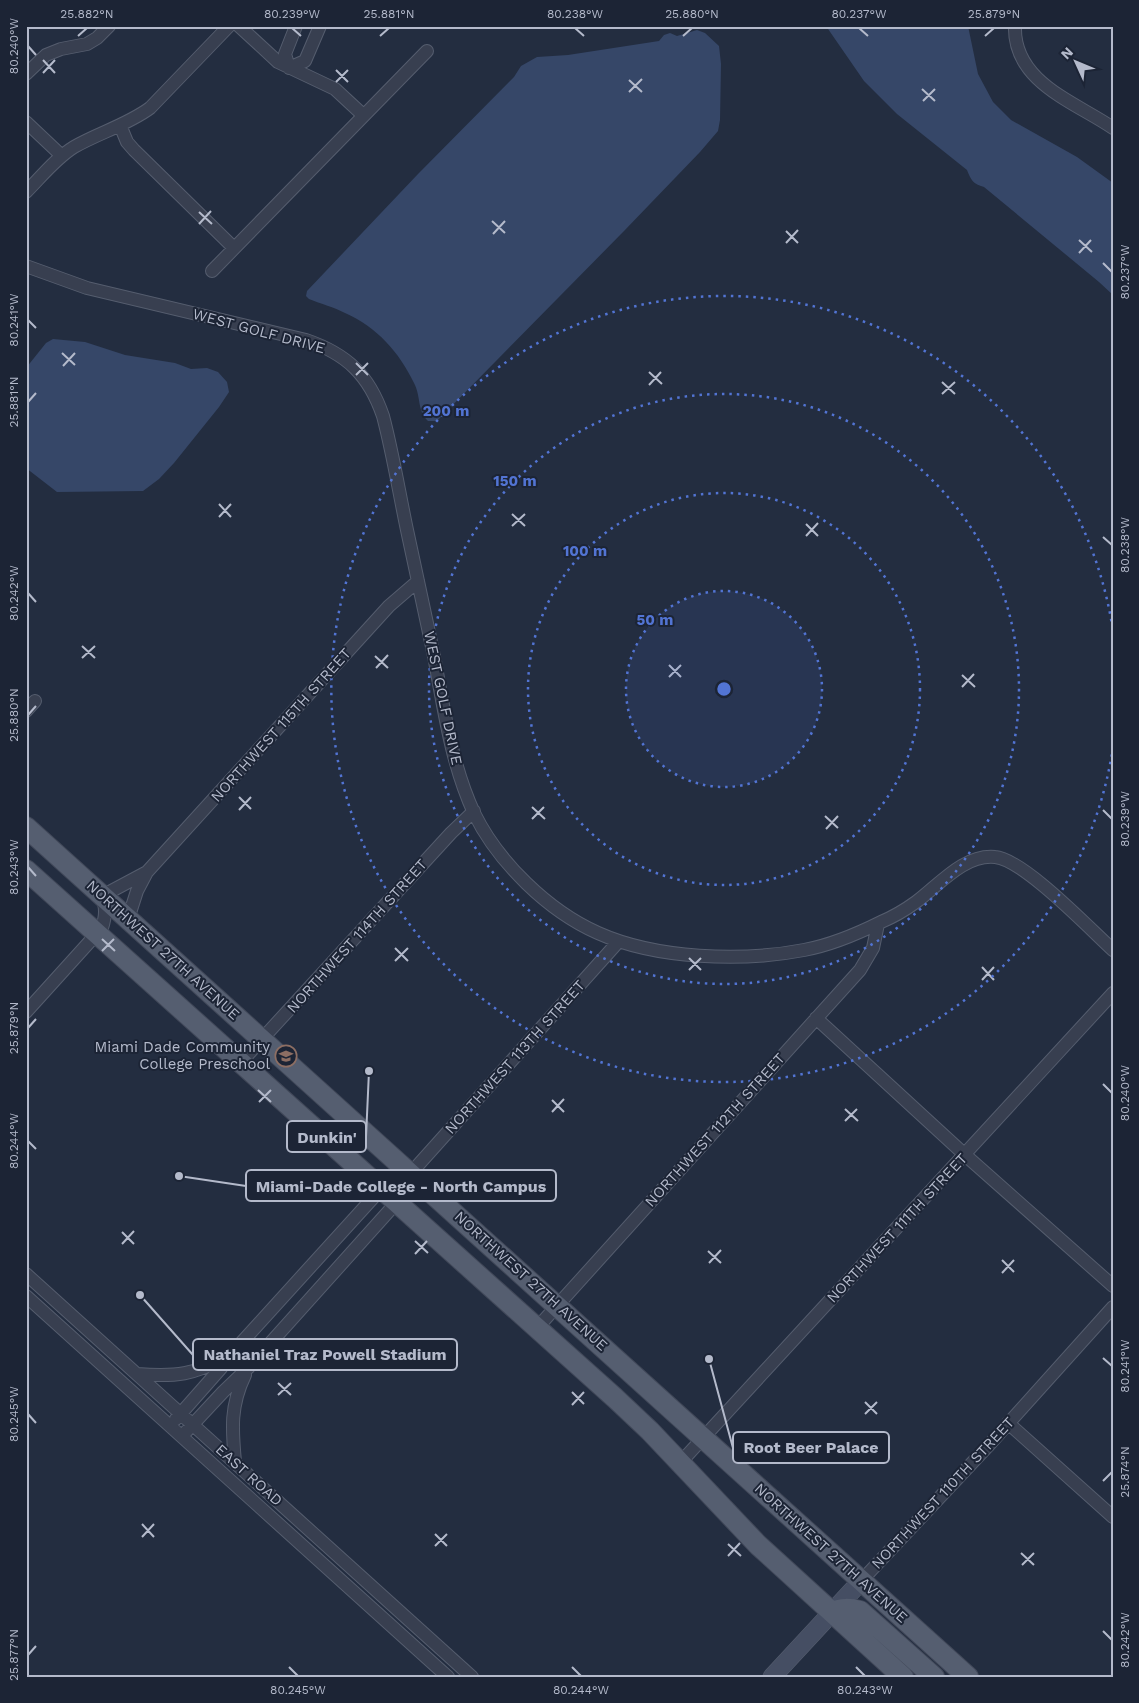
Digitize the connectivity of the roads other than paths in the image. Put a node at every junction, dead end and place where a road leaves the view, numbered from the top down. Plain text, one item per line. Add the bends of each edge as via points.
1 (109, 26) edge
2 (229, 26) edge
3 (239, 26) edge
4 (296, 26) edge
5 (320, 26) edge
6 (1015, 26) edge
7 (291, 40) junction
8 (311, 47) junction
9 (427, 51) dead end
10 (289, 68) junction
11 (26, 74) edge
12 (363, 115) junction
13 (26, 122) edge
14 (120, 125) junction
15 (1113, 128) edge
16 (62, 156) junction
17 (26, 192) edge
18 (234, 248) junction
19 (26, 266) edge
20 (212, 271) dead end
21 (418, 581) junction
22 (35, 701) dead end
23 (26, 711) edge
24 (474, 811) junction
25 (26, 826) edge
26 (26, 870) edge
27 (147, 872) junction
28 (102, 896) junction
29 (128, 919) junction
30 (878, 924) junction
31 (97, 933) junction
32 (619, 941) junction
33 (1113, 950) edge
34 (1113, 993) edge
35 (26, 1012) edge
36 (816, 1018) junction
37 (262, 1039) junction
38 (241, 1062) junction
39 (964, 1154) junction
40 (411, 1173) junction
41 (382, 1188) junction
42 (397, 1202) junction
43 (26, 1274) edge
44 (1113, 1286) edge
45 (26, 1296) edge
46 (557, 1306) junction
47 (1113, 1306) edge
48 (537, 1328) junction
49 (232, 1353) junction
50 (248, 1368) junction
51 (137, 1374) junction
52 (181, 1413) junction
53 (1008, 1423) junction
54 (193, 1424) junction
55 (170, 1426) junction
56 (182, 1436) junction
57 (704, 1438) junction
58 (235, 1462) junction
59 (680, 1463) junction
60 (1113, 1517) edge
61 (862, 1580) junction
62 (832, 1612) junction
63 (448, 1677) edge
64 (472, 1677) edge
65 (772, 1677) edge
66 (903, 1677) edge
67 (934, 1677) edge
68 (968, 1677) edge

1 - 11 street via 87,44 46,55
2 - 14 street via 150,108
3 - 10 street
4 - 7 street
5 - 8 street
6 - 15 street via 1016,45 1031,73 1055,93
7 - 8 street via 301,48
7 - 10 street via 286,54
8 - 10 street via 305,61
9 - 12 street
10 - 12 street via 335,89
12 - 18 street
13 - 16 street
14 - 16 street
14 - 18 street via 134,150
16 - 17 street
18 - 20 street
19 - 21 street, WEST GOLF DRIVE via 87,288 296,338 331,350 348,361 368,383 384,416
21 - 24 street, WEST GOLF DRIVE via 457,769
21 - 27 street, NORTHWEST 115TH STREET via 389,606
22 - 23 street
24 - 32 street, WEST GOLF DRIVE via 504,860 539,894 594,932
24 - 37 street, NORTHWEST 114TH STREET
25 - 28 main road, NORTHWEST 27TH AVENUE
26 - 31 main road, NORTHWEST 27TH AVENUE
27 - 28 street, NORTHWEST 115TH STREET
27 - 29 street, NORTHWEST 115TH STREET
28 - 29 main road, NORTHWEST 27TH AVENUE
28 - 31 street via 106,917
29 - 37 main road, NORTHWEST 27TH AVENUE
30 - 32 street, WEST GOLF DRIVE via 817,947 761,955 681,954
30 - 33 street, WEST GOLF DRIVE via 917,901 963,865 992,856 1022,868
30 - 36 street, NORTHWEST 112TH STREET via 867,960
31 - 35 street
31 - 38 main road, NORTHWEST 27TH AVENUE
32 - 40 street, NORTHWEST 113TH STREET
34 - 39 street, NORTHWEST 111TH STREET
36 - 39 street
36 - 46 street, NORTHWEST 112TH STREET
37 - 38 street, NORTHWEST 114TH STREET
37 - 40 main road, NORTHWEST 27TH AVENUE
38 - 41 main road, NORTHWEST 27TH AVENUE
39 - 44 street
39 - 57 street, NORTHWEST 111TH STREET
40 - 41 street, NORTHWEST 113TH STREET
40 - 42 street, NORTHWEST 113TH STREET
40 - 46 main road, NORTHWEST 27TH AVENUE
41 - 42 main road, NORTHWEST 27TH AVENUE
41 - 49 street, NORTHWEST 113TH STREET
42 - 48 main road, NORTHWEST 27TH AVENUE
42 - 50 street, NORTHWEST 113TH STREET
43 - 51 street, EAST ROAD
45 - 55 street, EAST ROAD
46 - 48 street, NORTHWEST 112TH STREET
46 - 57 main road, NORTHWEST 27TH AVENUE
47 - 53 street, NORTHWEST 110TH STREET
48 - 59 main road, NORTHWEST 27TH AVENUE via 616,1398
49 - 51 street via 189,1373 165,1376
49 - 52 street, NORTHWEST 113TH STREET
50 - 54 street, NORTHWEST 113TH STREET
50 - 58 street via 234,1404
51 - 52 street, EAST ROAD
52 - 54 street, EAST ROAD
52 - 55 street, NORTHWEST 113TH STREET
53 - 60 street
53 - 61 street, NORTHWEST 110TH STREET
54 - 56 street, NORTHWEST 113TH STREET
54 - 58 street, EAST ROAD
55 - 56 street, EAST ROAD
56 - 63 street, EAST ROAD
57 - 59 street, NORTHWEST 111TH STREET
57 - 61 main road, NORTHWEST 27TH AVENUE
58 - 64 street, EAST ROAD
59 - 62 main road, NORTHWEST 27TH AVENUE via 758,1545
61 - 62 street, NORTHWEST 110TH STREET
61 - 68 main road, NORTHWEST 27TH AVENUE
62 - 65 street, NORTHWEST 110TH STREET
62 - 66 main road, NORTHWEST 27TH AVENUE
62 - 67 main road via 841,1608 860,1611

